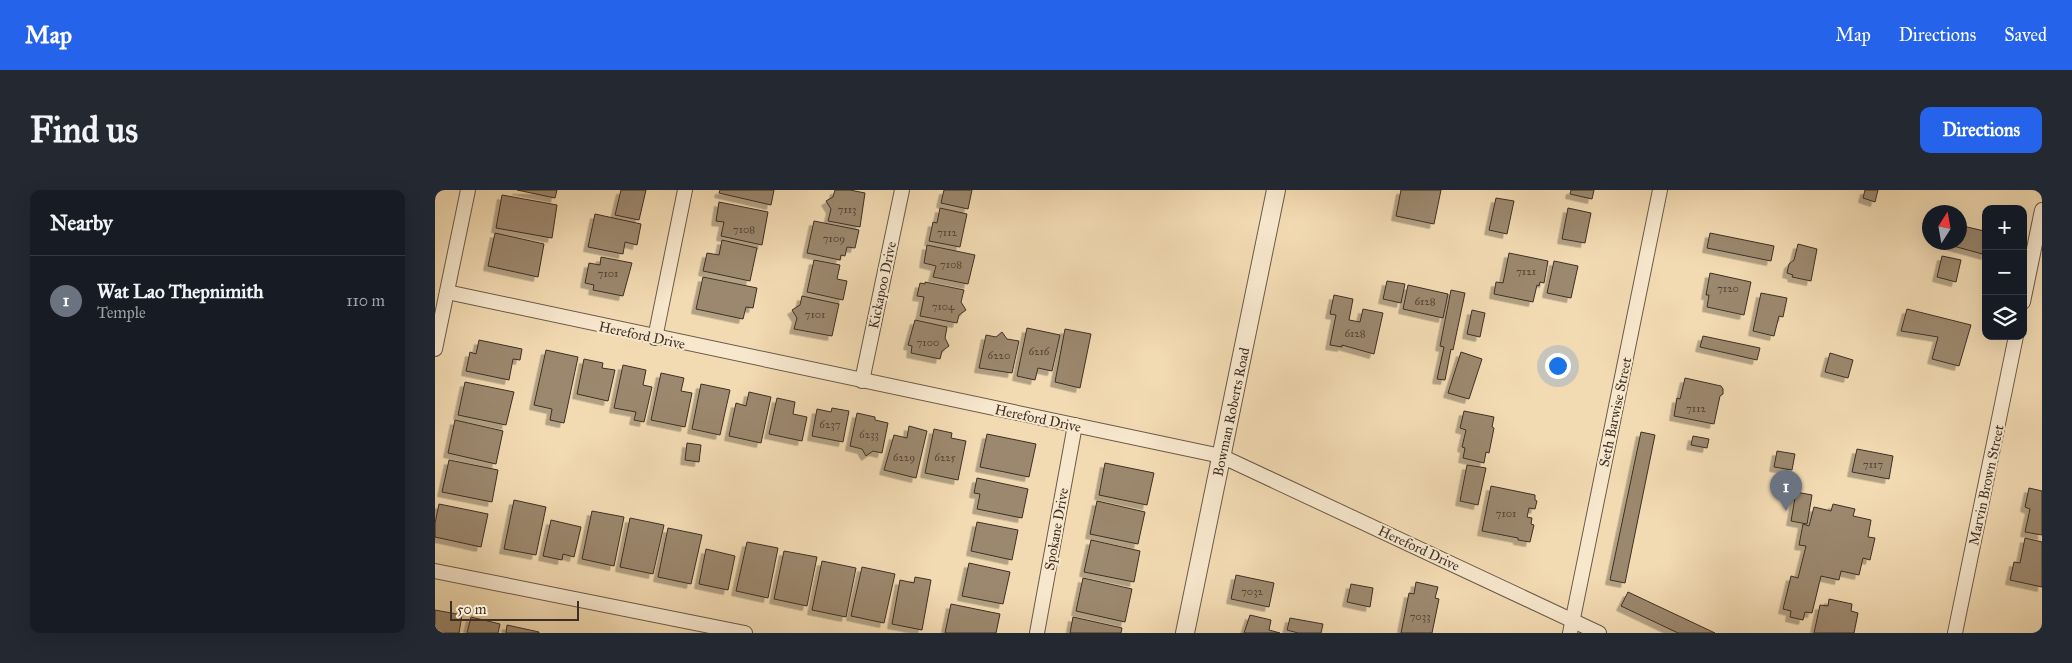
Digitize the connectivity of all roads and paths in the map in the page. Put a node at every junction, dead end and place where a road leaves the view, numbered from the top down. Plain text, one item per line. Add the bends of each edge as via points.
1 (467, 190) edge
2 (685, 190) edge
3 (902, 190) edge
4 (1276, 190) edge
5 (1660, 190) edge
6 (2042, 210) edge
7 (447, 292) junction
8 (2024, 295) edge
9 (655, 338) junction
10 (2015, 340) edge
11 (435, 349) edge
12 (862, 381) junction
13 (1075, 425) junction
14 (1221, 456) junction
15 (435, 571) edge
16 (1571, 627) edge
17 (745, 633) edge
18 (1037, 633) edge
19 (1185, 633) edge
20 (1599, 633) edge
21 (1955, 633) edge

1 - 7 street
2 - 9 street
3 - 12 street, Kickapoo Drive
4 - 14 street, Bowman Roberts Road
5 - 16 street, Seth Barwise Street
6 - 8 street
7 - 9 street, Hereford Drive
7 - 11 street
9 - 12 street, Hereford Drive
10 - 21 street, Marvin Brown Street
12 - 13 street, Hereford Drive
13 - 14 street, Hereford Drive
13 - 18 street, Spokane Drive
14 - 16 street, Hereford Drive
14 - 19 street, Bowman Roberts Road
15 - 17 street
16 - 20 street, Hereford Drive

